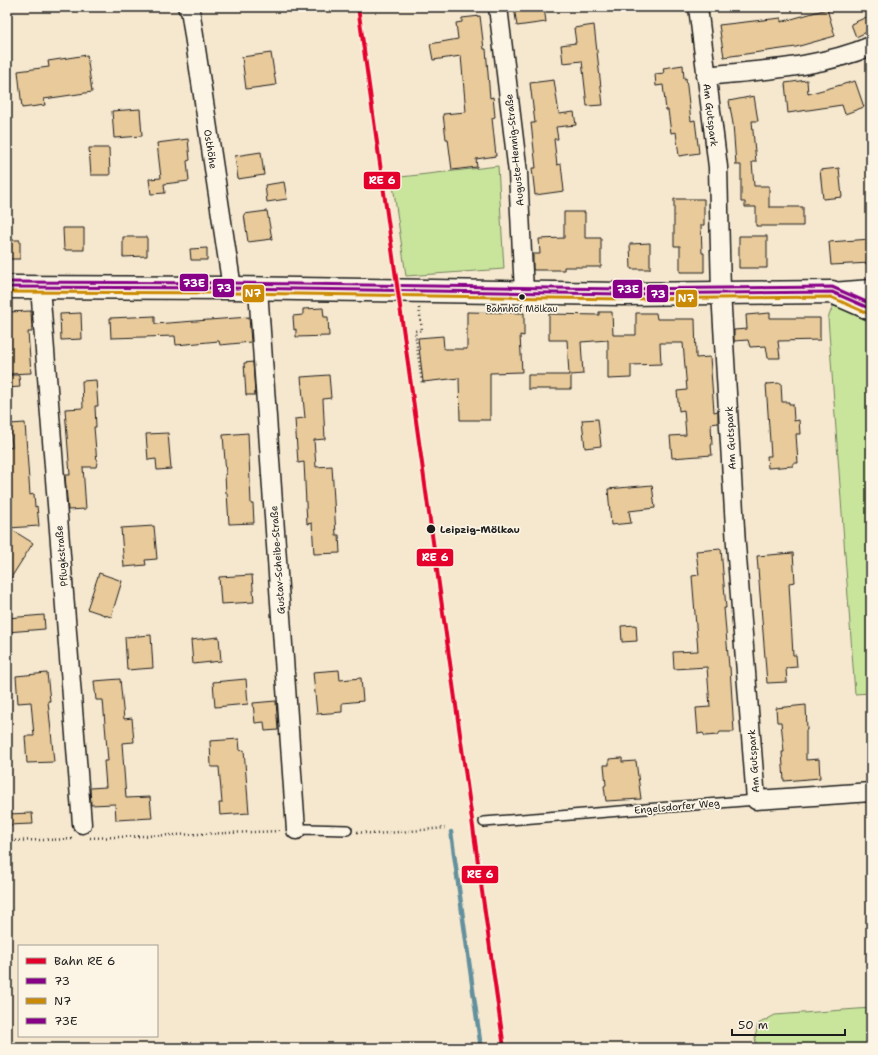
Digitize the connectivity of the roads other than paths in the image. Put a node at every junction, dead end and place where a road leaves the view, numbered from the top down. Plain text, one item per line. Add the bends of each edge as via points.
1 (498, 7) edge
2 (698, 7) edge
3 (190, 8) edge
4 (871, 46) edge
5 (706, 76) junction
6 (7, 287) edge
7 (40, 288) junction
8 (232, 288) junction
9 (258, 289) junction
10 (871, 289) edge
11 (524, 292) junction
12 (721, 292) junction
13 (832, 292) junction
14 (871, 309) edge
15 (871, 792) edge
16 (756, 800) junction
17 (484, 822) dead end
18 (292, 830) joint
19 (347, 830) road end
20 (83, 831) road end

1 - 11 street, Auguste-Hennig-Straße via 518,173
2 - 5 street, Am Gutspark
3 - 8 street, Osthöhe
4 - 5 street, Am Gutspark via 855,53 800,66
5 - 12 street, Am Gutspark via 718,167
6 - 7 street
7 - 8 street
7 - 20 street, Pflugkstraße
8 - 9 street
9 - 11 street
9 - 18 street, Gustav-Scheibe-Straße
10 - 13 street
11 - 12 street
12 - 13 street
12 - 16 street, Am Gutspark via 736,545
13 - 14 street
15 - 16 street, Engelsdorfer Weg
16 - 17 lane, Engelsdorfer Weg
18 - 19 lane

